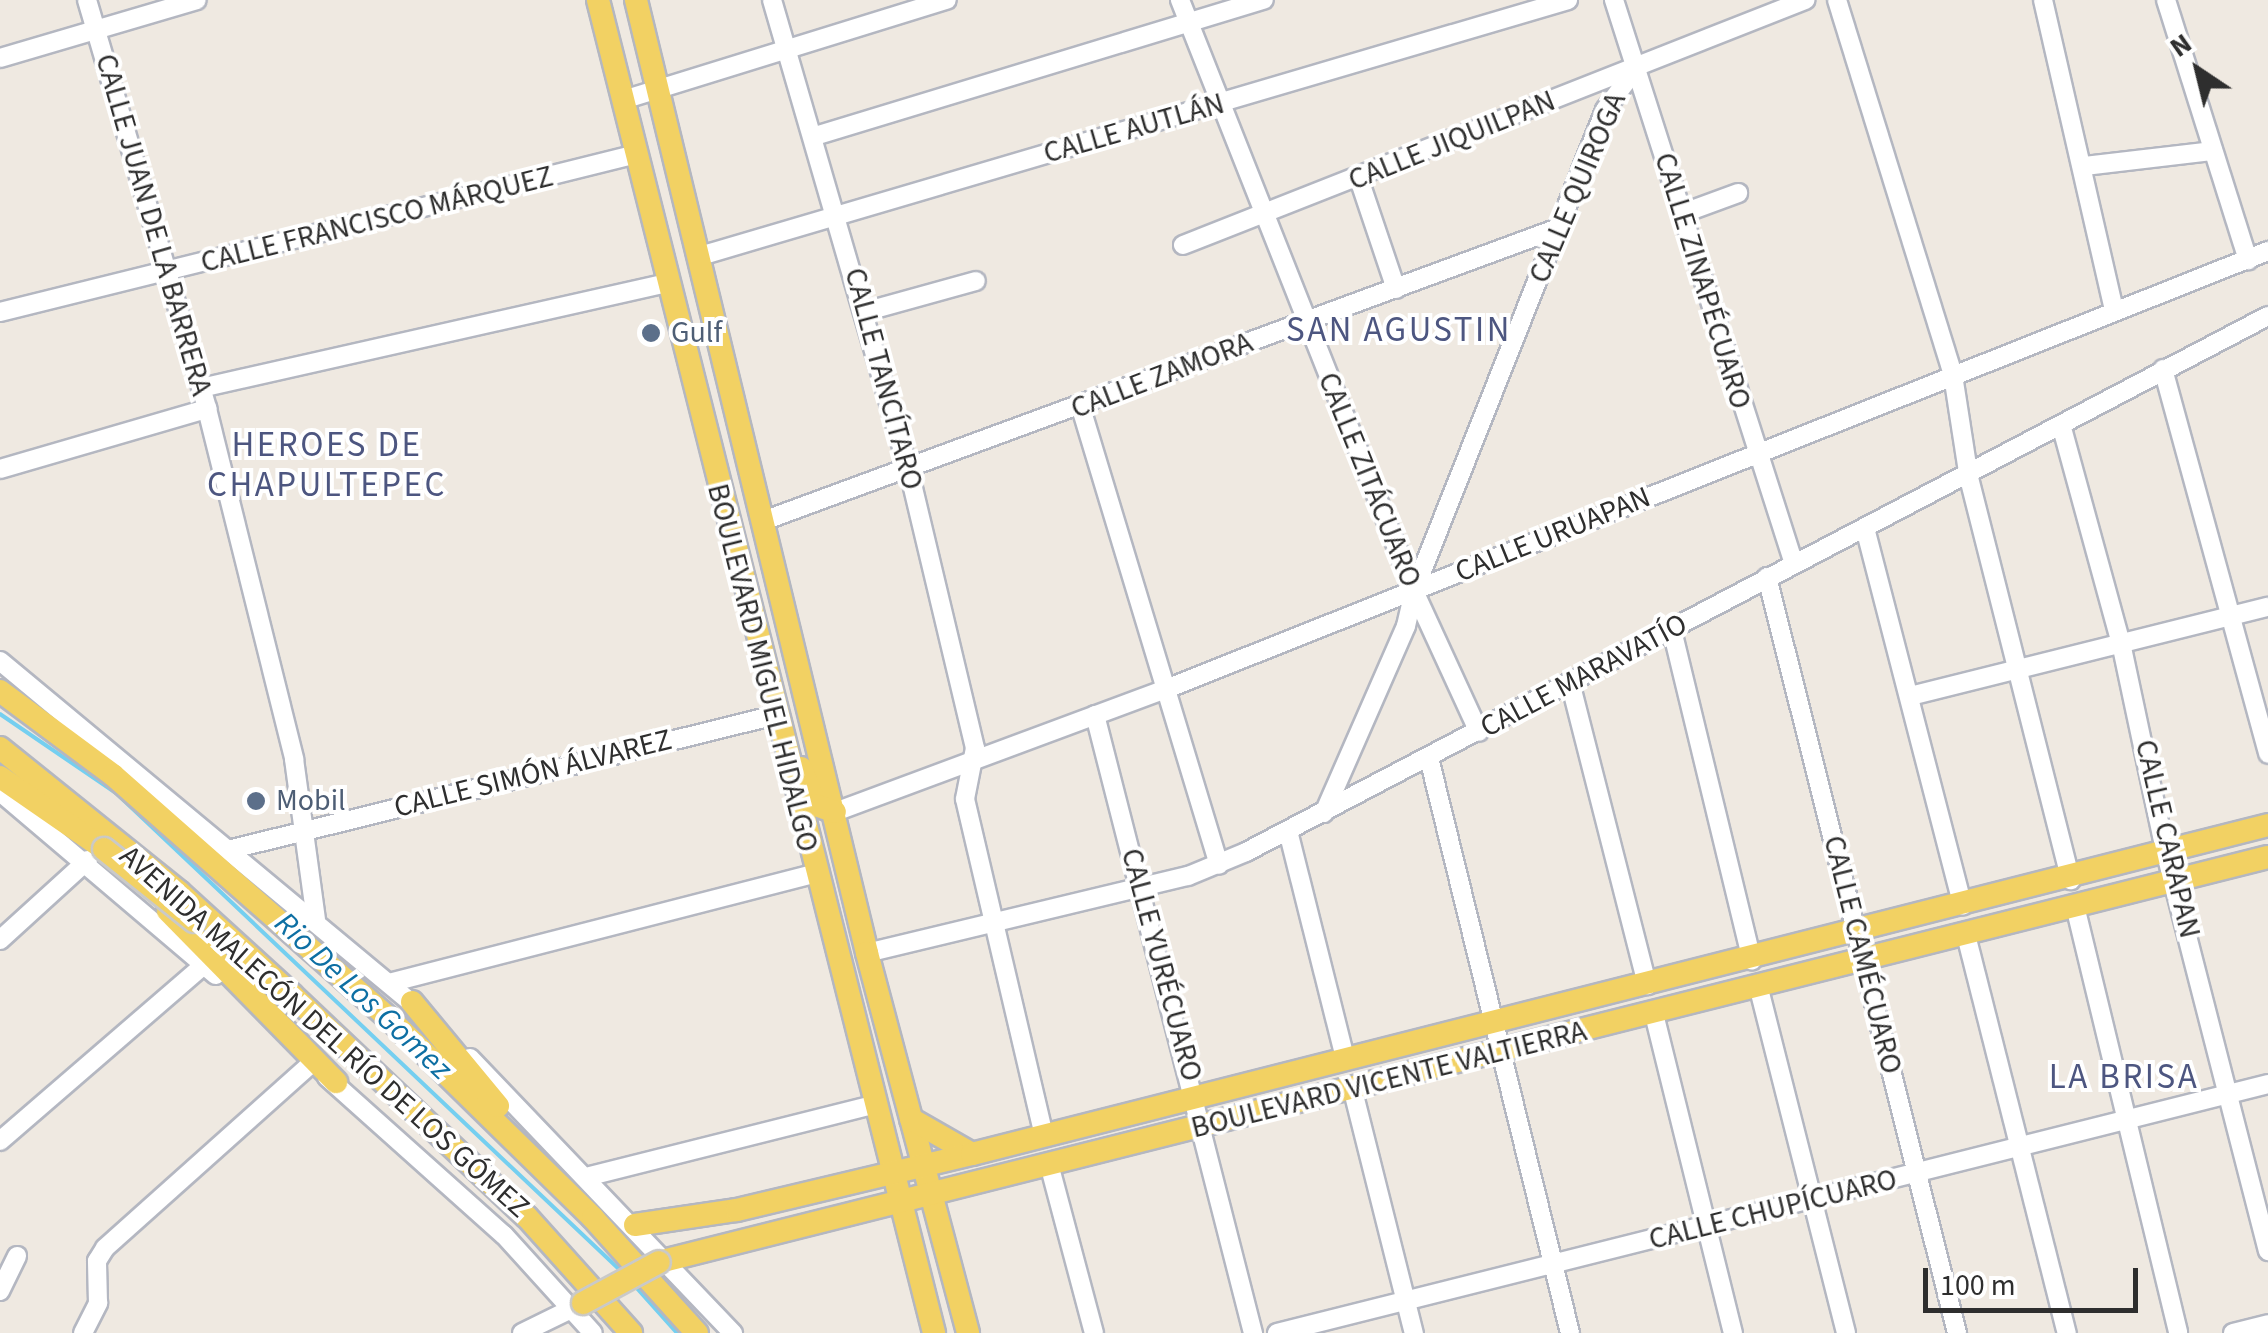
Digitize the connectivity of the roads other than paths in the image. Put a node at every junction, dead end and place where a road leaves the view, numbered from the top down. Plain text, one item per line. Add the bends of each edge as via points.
1 (86, 0) edge
2 (196, 0) edge
3 (598, 0) edge
4 (636, 0) edge
5 (772, 0) edge
6 (947, 0) edge
7 (1180, 0) edge
8 (1264, 0) edge
9 (1568, 0) edge
10 (1614, 0) edge
11 (1805, 0) edge
12 (1836, 0) edge
13 (2043, 0) edge
14 (2166, 0) edge
15 (1188, 24) junction
16 (96, 31) junction
17 (788, 48) junction
18 (0, 58) edge
19 (1637, 66) junction
20 (658, 92) junction
21 (622, 100) junction
22 (1221, 104) junction
23 (815, 136) junction
24 (2213, 151) junction
25 (637, 154) junction
26 (2085, 166) junction
27 (1359, 179) junction
28 (1738, 193) dead end
29 (840, 214) junction
30 (1265, 214) junction
31 (1681, 214) junction
32 (1561, 227) junction
33 (1183, 245) dead end
34 (2268, 252) edge
35 (700, 256) junction
36 (2248, 260) junction
37 (163, 272) junction
38 (976, 280) dead end
39 (668, 283) junction
40 (1396, 289) junction
41 (2114, 308) junction
42 (0, 312) edge
43 (864, 312) junction
44 (2268, 317) edge
45 (1304, 321) junction
46 (2163, 369) junction
47 (1954, 375) junction
48 (201, 388) junction
49 (1082, 408) junction
50 (207, 409) junction
51 (2062, 428) junction
52 (1755, 455) junction
53 (0, 468) edge
54 (909, 471) junction
55 (1968, 478) junction
56 (763, 521) junction
57 (1865, 528) junction
58 (1794, 560) junction
59 (1767, 576) junction
60 (1414, 591) junction
61 (2268, 607) edge
62 (2235, 616) junction
63 (1672, 630) junction
64 (2122, 643) junction
65 (0, 661) edge
66 (2015, 667) junction
67 (1570, 682) junction
68 (1166, 689) junction
69 (0, 691) edge
70 (1910, 696) junction
71 (1095, 715) junction
72 (779, 722) junction
73 (1479, 732) junction
74 (0, 748) edge
75 (2268, 754) edge
76 (1429, 758) junction
77 (971, 762) junction
78 (0, 777) edge
79 (0, 792) edge
80 (19, 805) junction
81 (0, 812) edge
82 (835, 812) junction
83 (1324, 813) junction
84 (84, 814) junction
85 (2268, 825) edge
86 (307, 828) junction
87 (1288, 832) junction
88 (232, 849) junction
89 (2166, 854) junction
90 (96, 855) junction
91 (2268, 857) edge
92 (1218, 865) junction
93 (813, 874) junction
94 (2071, 880) junction
95 (2174, 882) junction
96 (1140, 885) junction
97 (1963, 906) junction
98 (2074, 906) junction
99 (316, 920) junction
100 (995, 924) junction
101 (1856, 934) junction
102 (1966, 935) junction
103 (0, 940) edge
104 (867, 953) junction
105 (1752, 960) junction
106 (1862, 962) junction
107 (204, 964) junction
108 (389, 983) junction
109 (1647, 986) junction
110 (1760, 989) junction
111 (412, 1002) junction
112 (1654, 1014) junction
113 (1495, 1023) junction
114 (1501, 1050) junction
115 (1345, 1058) junction
116 (310, 1065) junction
117 (336, 1082) junction
118 (2268, 1084) edge
119 (1352, 1088) junction
120 (2232, 1093) junction
121 (1195, 1094) junction
122 (876, 1104) junction
123 (910, 1118) junction
124 (2129, 1119) junction
125 (1202, 1126) junction
126 (883, 1132) junction
127 (1044, 1136) junction
128 (0, 1142) edge
129 (2023, 1146) junction
130 (972, 1154) junction
131 (466, 1159) junction
132 (1049, 1164) junction
133 (926, 1166) junction
134 (895, 1173) junction
135 (1918, 1173) junction
136 (590, 1176) junction
137 (997, 1176) junction
138 (553, 1181) junction
139 (856, 1181) junction
140 (933, 1194) junction
141 (1815, 1198) junction
142 (902, 1202) junction
143 (693, 1219) junction
144 (635, 1225) junction
145 (1708, 1227) junction
146 (942, 1228) junction
147 (698, 1250) junction
148 (2268, 1252) edge
149 (17, 1256) dead end
150 (663, 1260) junction
151 (1554, 1266) junction
152 (0, 1291) edge
153 (1406, 1302) junction
154 (577, 1306) junction
155 (2268, 1324) edge
156 (84, 1333) edge
157 (522, 1333) edge
158 (592, 1333) edge
159 (631, 1333) edge
160 (697, 1333) edge
161 (733, 1333) edge
162 (934, 1333) edge
163 (968, 1333) edge
164 (1094, 1333) edge
165 (1253, 1333) edge
166 (1277, 1333) edge
167 (1414, 1333) edge
168 (1570, 1333) edge
169 (1733, 1333) edge
170 (1846, 1333) edge
171 (1958, 1333) edge
172 (2067, 1333) edge
173 (2178, 1333) edge
174 (2232, 1333) edge

1 - 16 street, CALLE JUAN DE LA BARRERA
2 - 16 street
3 - 21 main road, BOULEVARD MIGUEL HIDALGO
4 - 20 main road, BOULEVARD MIGUEL HIDALGO
5 - 17 street, CALLE TANCÍTARO
6 - 17 street
7 - 15 street, CALLE ZITÁCUARO
8 - 15 street
9 - 22 street, CALLE AUTLÁN
10 - 19 street, CALLE ZINAPÉCUARO
11 - 19 street, CALLE JIQUILPAN
12 - 47 street
13 - 26 street
14 - 24 street
15 - 22 street, CALLE ZITÁCUARO
15 - 23 street
16 - 18 street
16 - 37 street, CALLE JUAN DE LA BARRERA
17 - 20 street
17 - 23 street, CALLE TANCÍTARO
19 - 27 street, CALLE JIQUILPAN
19 - 31 street, CALLE ZINAPÉCUARO
19 - 32 street, CALLE QUIROGA via 1606,110
20 - 21 street
20 - 35 main road, BOULEVARD MIGUEL HIDALGO
21 - 25 main road, BOULEVARD MIGUEL HIDALGO
22 - 29 street, CALLE AUTLÁN
22 - 30 street, CALLE ZITÁCUARO
23 - 29 street, CALLE TANCÍTARO
24 - 26 street
24 - 36 street
25 - 37 street, CALLE FRANCISCO MÁRQUEZ
25 - 39 main road, BOULEVARD MIGUEL HIDALGO
26 - 41 street
27 - 30 street, CALLE JIQUILPAN
27 - 40 street
28 - 31 street
29 - 35 street, CALLE AUTLÁN
29 - 43 street, CALLE TANCÍTARO
30 - 33 street, CALLE JIQUILPAN
30 - 45 street, CALLE ZITÁCUARO
31 - 52 street, CALLE ZINAPÉCUARO
32 - 40 street, CALLE ZAMORA
32 - 60 street, CALLE QUIROGA
34 - 36 street, CALLE URUAPAN
35 - 56 main road, BOULEVARD MIGUEL HIDALGO
36 - 41 street, CALLE URUAPAN
37 - 42 street, CALLE FRANCISCO MÁRQUEZ
37 - 48 street, CALLE JUAN DE LA BARRERA
38 - 43 street
39 - 48 street
39 - 72 main road, BOULEVARD MIGUEL HIDALGO
40 - 45 street, CALLE ZAMORA
41 - 47 street, CALLE URUAPAN
43 - 54 street, CALLE TANCÍTARO
44 - 46 street, CALLE MARAVATÍO
45 - 49 street, CALLE ZAMORA
45 - 60 street, CALLE ZITÁCUARO
46 - 51 street, CALLE MARAVATÍO
46 - 62 street
47 - 52 street, CALLE URUAPAN
47 - 55 street
48 - 50 street, CALLE JUAN DE LA BARRERA
49 - 54 street, CALLE ZAMORA
49 - 68 street
50 - 53 street
50 - 86 street, CALLE JUAN DE LA BARRERA
51 - 55 street, CALLE MARAVATÍO
51 - 64 street, CALLE CARAPAN
52 - 58 street, CALLE ZINAPÉCUARO
52 - 60 street, CALLE URUAPAN
54 - 56 street, CALLE ZAMORA
54 - 77 street, CALLE TANCÍTARO via 975,748
55 - 57 street, CALLE MARAVATÍO
55 - 66 street
56 - 82 main road, BOULEVARD MIGUEL HIDALGO
57 - 58 street, CALLE MARAVATÍO
57 - 70 street
58 - 59 street, CALLE MARAVATÍO
59 - 63 street, CALLE MARAVATÍO
59 - 101 street, CALLE CAMÉCUARO
60 - 68 street, CALLE URUAPAN
60 - 73 street, CALLE ZITÁCUARO
60 - 83 street, CALLE QUIROGA via 1384,680
61 - 62 street
62 - 64 street
62 - 75 street
63 - 67 street, CALLE MARAVATÍO
63 - 105 street
64 - 66 street
64 - 89 street, CALLE CARAPAN
65 - 88 street
66 - 70 street
66 - 94 street
67 - 73 street, CALLE MARAVATÍO
67 - 109 street
68 - 71 street, CALLE URUAPAN
68 - 92 street
69 - 138 main road, AVENIDA MALECÓN DEL RÍO DE LOS GÓMEZ via 212,861 393,1022
70 - 97 street
71 - 77 street, CALLE URUAPAN
71 - 96 street, CALLE YURÉCUARO
72 - 82 main road via 816,804
72 - 86 street, CALLE SIMÓN ÁLVAREZ
72 - 93 main road, BOULEVARD MIGUEL HIDALGO
73 - 76 street, CALLE MARAVATÍO
74 - 84 main road, AVENIDA MALECÓN DEL RÍO DE LOS GÓMEZ
76 - 83 street, CALLE MARAVATÍO
76 - 113 street
77 - 82 street, CALLE URUAPAN
77 - 100 street, CALLE TANCÍTARO via 963,785
78 - 90 main road
79 - 80 street, AVENIDA MALECÓN DEL RÍO DE LOS GÓMEZ
80 - 81 street
80 - 90 street, AVENIDA MALECÓN DEL RÍO DE LOS GÓMEZ
82 - 104 main road, BOULEVARD MIGUEL HIDALGO
83 - 87 street, CALLE MARAVATÍO
84 - 117 main road
84 - 131 main road, AVENIDA MALECÓN DEL RÍO DE LOS GÓMEZ via 193,905
85 - 89 main road, BOULEVARD VICENTE VALTIERRA
86 - 88 street, CALLE SIMÓN ÁLVAREZ
86 - 99 street, CALLE JUAN DE LA BARRERA
87 - 92 street, CALLE MARAVATÍO
87 - 115 street
88 - 99 street
89 - 94 main road, BOULEVARD VICENTE VALTIERRA
89 - 95 street, CALLE CARAPAN
90 - 103 street
90 - 107 street, AVENIDA MALECÓN DEL RÍO DE LOS GÓMEZ
90 - 131 main road, bridge via 194,922 399,1112
91 - 95 main road, BOULEVARD VICENTE VALTIERRA
92 - 96 street, CALLE MARAVATÍO
93 - 108 street
93 - 122 main road, BOULEVARD MIGUEL HIDALGO
94 - 97 main road, BOULEVARD VICENTE VALTIERRA
95 - 98 main road, BOULEVARD VICENTE VALTIERRA
95 - 120 street, CALLE CARAPAN
96 - 100 street, CALLE MARAVATÍO
96 - 121 street, CALLE YURÉCUARO
97 - 101 main road, BOULEVARD VICENTE VALTIERRA
98 - 102 main road, BOULEVARD VICENTE VALTIERRA
98 - 124 street
99 - 108 street
100 - 104 street, CALLE MARAVATÍO
100 - 127 street, CALLE TANCÍTARO
101 - 105 main road, BOULEVARD VICENTE VALTIERRA
101 - 106 street, CALLE CAMÉCUARO
102 - 106 main road, BOULEVARD VICENTE VALTIERRA
102 - 129 street
104 - 123 main road, BOULEVARD MIGUEL HIDALGO
105 - 109 main road, BOULEVARD VICENTE VALTIERRA
106 - 110 main road, BOULEVARD VICENTE VALTIERRA
106 - 135 street, CALLE CAMÉCUARO
107 - 116 street, AVENIDA MALECÓN DEL RÍO DE LOS GÓMEZ
107 - 128 street
108 - 111 street
109 - 113 main road, BOULEVARD VICENTE VALTIERRA
110 - 112 main road, BOULEVARD VICENTE VALTIERRA
110 - 141 street
111 - 136 street
111 - 138 main road
112 - 114 main road, BOULEVARD VICENTE VALTIERRA
112 - 145 street
113 - 114 street
113 - 115 main road, BOULEVARD VICENTE VALTIERRA
114 - 119 main road, BOULEVARD VICENTE VALTIERRA
114 - 151 street
115 - 121 main road, BOULEVARD VICENTE VALTIERRA
116 - 117 street, AVENIDA MALECÓN DEL RÍO DE LOS GÓMEZ
116 - 156 street via 105,1248 97,1261 98,1303
117 - 154 street, AVENIDA MALECÓN DEL RÍO DE LOS GÓMEZ
118 - 120 street, CALLE CHUPÍCUARO
119 - 125 main road, BOULEVARD VICENTE VALTIERRA
119 - 153 street
120 - 124 street, CALLE CHUPÍCUARO
120 - 148 street, CALLE CARAPAN
121 - 125 street, CALLE YURÉCUARO
121 - 127 main road, BOULEVARD VICENTE VALTIERRA
122 - 126 main road, BOULEVARD MIGUEL HIDALGO
122 - 136 street
123 - 130 main road
123 - 133 main road, BOULEVARD MIGUEL HIDALGO
124 - 129 street, CALLE CHUPÍCUARO
124 - 173 street
125 - 132 main road, BOULEVARD VICENTE VALTIERRA
125 - 165 street, CALLE YURÉCUARO
126 - 134 main road, BOULEVARD MIGUEL HIDALGO
126 - 139 main road
127 - 130 main road, BOULEVARD VICENTE VALTIERRA
129 - 135 street, CALLE CHUPÍCUARO
129 - 172 street
130 - 133 main road, BOULEVARD VICENTE VALTIERRA
131 - 159 main road, AVENIDA MALECÓN DEL RÍO DE LOS GÓMEZ
132 - 137 main road, BOULEVARD VICENTE VALTIERRA
132 - 164 street
133 - 134 main road, BOULEVARD VICENTE VALTIERRA
133 - 140 main road, BOULEVARD MIGUEL HIDALGO
134 - 139 main road, BOULEVARD VICENTE VALTIERRA
134 - 142 main road, BOULEVARD MIGUEL HIDALGO
135 - 141 street, CALLE CHUPÍCUARO
135 - 171 street, CALLE CAMÉCUARO
136 - 144 street
137 - 140 main road, BOULEVARD VICENTE VALTIERRA
137 - 146 main road via 961,1202
138 - 160 main road, AVENIDA MALECÓN DEL RÍO DE LOS GÓMEZ
139 - 143 main road, BOULEVARD VICENTE VALTIERRA
140 - 142 main road, BOULEVARD VICENTE VALTIERRA
140 - 146 main road, BOULEVARD MIGUEL HIDALGO
141 - 145 street, CALLE CHUPÍCUARO
141 - 170 street
142 - 147 main road, BOULEVARD VICENTE VALTIERRA
142 - 162 main road, BOULEVARD MIGUEL HIDALGO
143 - 144 main road, BOULEVARD VICENTE VALTIERRA
143 - 147 main road via 689,1238
144 - 150 street
145 - 151 street, CALLE CHUPÍCUARO
145 - 169 street
146 - 163 main road, BOULEVARD MIGUEL HIDALGO
147 - 150 main road, BOULEVARD VICENTE VALTIERRA
149 - 152 street
150 - 154 main road, BOULEVARD VICENTE VALTIERRA, bridge
150 - 161 street
151 - 153 street, CALLE CHUPÍCUARO
151 - 168 street
153 - 166 street, CALLE CHUPÍCUARO
153 - 167 street
154 - 157 street, BOULEVARD VICENTE VALTIERRA
154 - 158 street, AVENIDA MALECÓN DEL RÍO DE LOS GÓMEZ
155 - 174 street

